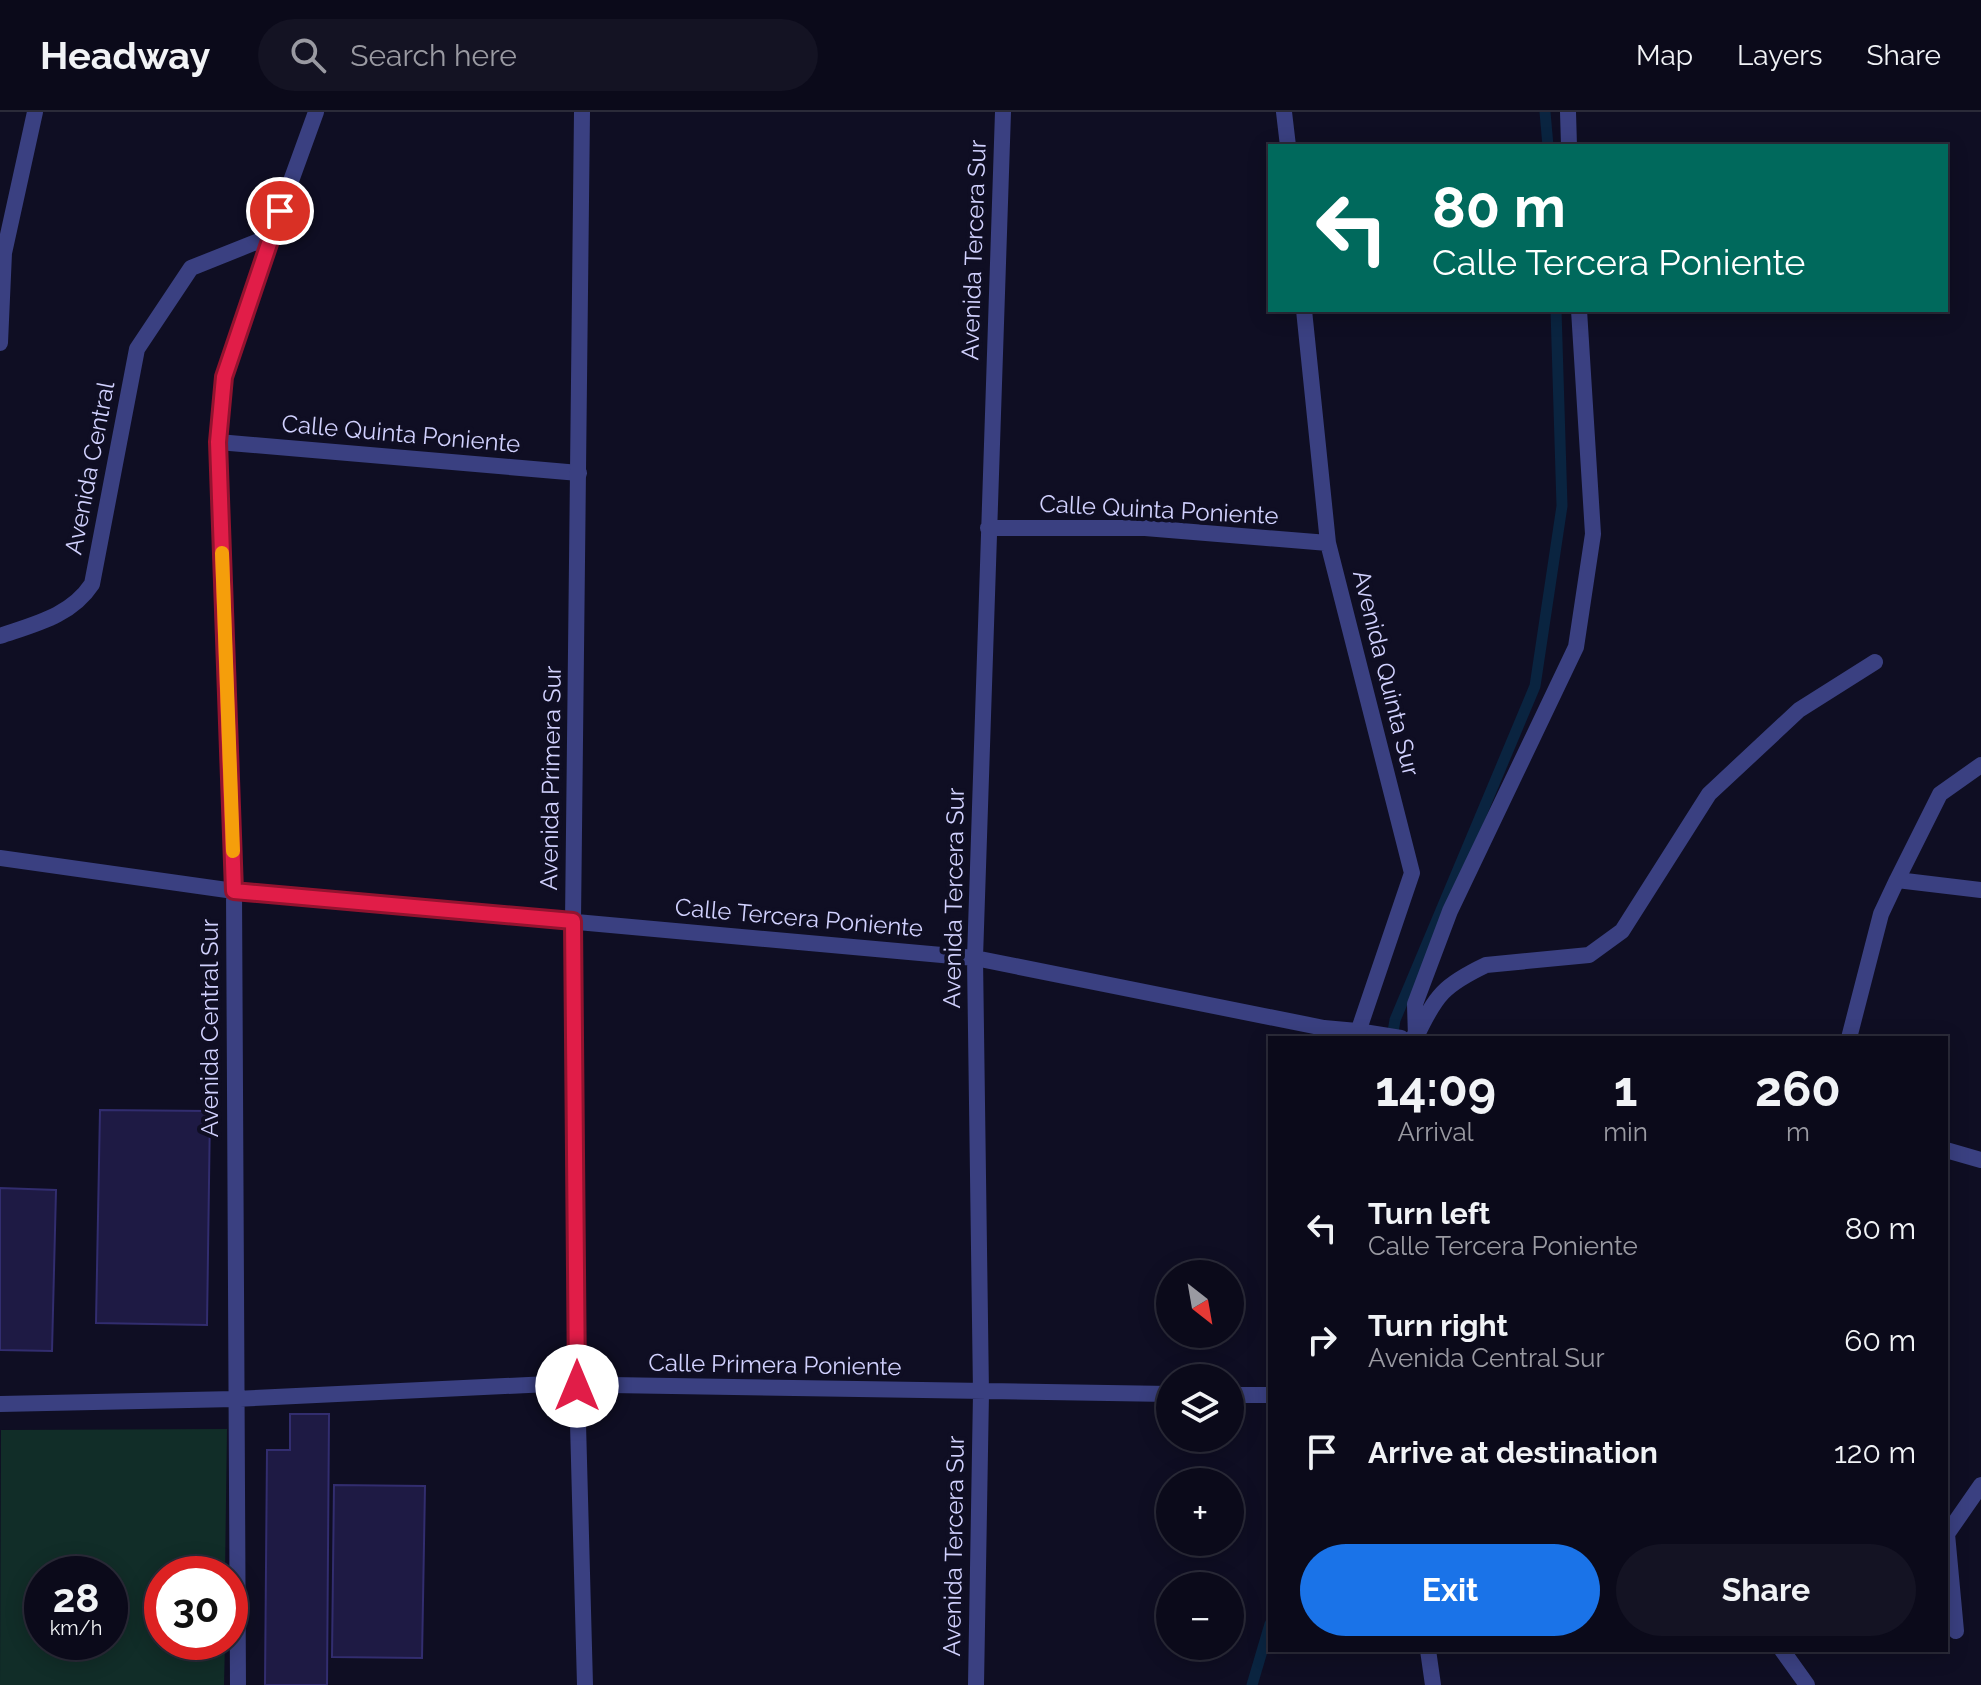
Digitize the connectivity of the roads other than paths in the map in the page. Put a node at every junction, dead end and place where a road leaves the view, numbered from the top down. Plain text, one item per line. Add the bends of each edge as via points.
1 (35, 112) edge
2 (316, 112) edge
3 (582, 112) edge
4 (1003, 112) edge
5 (1284, 112) edge
6 (1568, 112) edge
7 (1288, 144) edge
8 (1569, 144) edge
9 (271, 236) junction
10 (1304, 312) edge
11 (1579, 312) edge
12 (0, 343) edge
13 (218, 442) junction
14 (579, 473) junction
15 (988, 528) junction
16 (1328, 543) junction
17 (0, 636) edge
18 (1875, 662) dead end
19 (1981, 765) edge
20 (0, 858) edge
21 (1897, 880) junction
22 (1981, 890) edge
23 (234, 891) junction
24 (573, 921) junction
25 (975, 958) junction
26 (1360, 1034) edge
27 (1380, 1036) edge
28 (1415, 1036) edge
29 (1416, 1036) edge
30 (1850, 1036) edge
31 (1948, 1151) edge
32 (1981, 1160) edge
33 (577, 1386) junction
34 (981, 1393) junction
35 (1156, 1394) edge
36 (1244, 1395) edge
37 (1268, 1395) edge
38 (235, 1399) junction
39 (0, 1404) edge
40 (1981, 1485) edge
41 (1948, 1533) edge
42 (1948, 1545) edge
43 (1956, 1631) dead end
44 (1428, 1652) edge
45 (1783, 1652) edge
46 (238, 1685) edge
47 (585, 1685) edge
48 (976, 1685) edge
49 (1433, 1685) edge
50 (1807, 1685) edge

1 - 12 street via 4,253
2 - 9 street, Avenida Central Sur
3 - 14 street, Avenida Primera Sur
4 - 15 street, Avenida Tercera Sur
5 - 7 street
6 - 8 street
9 - 13 street, Avenida Central Sur via 224,377
9 - 17 street, Avenida Central via 191,268 137,349 92,584 80,603
10 - 16 street, Avenida Quinta Sur
11 - 28 street via 1593,534 1576,647 1450,911 1415,1004
13 - 14 street, Calle Quinta Poniente
13 - 23 street, Avenida Central Sur
14 - 24 street, Avenida Primera Sur
15 - 16 street, Calle Quinta Poniente via 1145,528
15 - 25 street, Avenida Tercera Sur
16 - 26 street, Avenida Quinta Sur via 1412,873
18 - 29 street via 1799,710 1709,794 1622,931 1589,955 1475,970 1436,995
19 - 21 street via 1940,794
20 - 23 street, Calle Tercera Poniente
21 - 22 street
21 - 30 street via 1881,914
23 - 24 street, Calle Tercera Poniente
23 - 38 street, Avenida Central Sur
24 - 25 street, Calle Tercera Poniente
24 - 33 street, Avenida Primera Sur
25 - 26 street, Calle Tercera Poniente
25 - 34 street, Avenida Tercera Sur
26 - 27 street, Calle Tercera Poniente
31 - 32 street
33 - 34 street, Calle Primera Poniente
33 - 38 street, Calle Primera Poniente
33 - 47 street, Avenida Primera Sur
34 - 35 street, Calle Primera Poniente
34 - 48 street, Avenida Tercera Sur
36 - 37 street
38 - 39 street, Calle Primera Poniente
38 - 46 street, Avenida Central Sur
40 - 41 street
42 - 43 street
44 - 49 street
45 - 50 street

